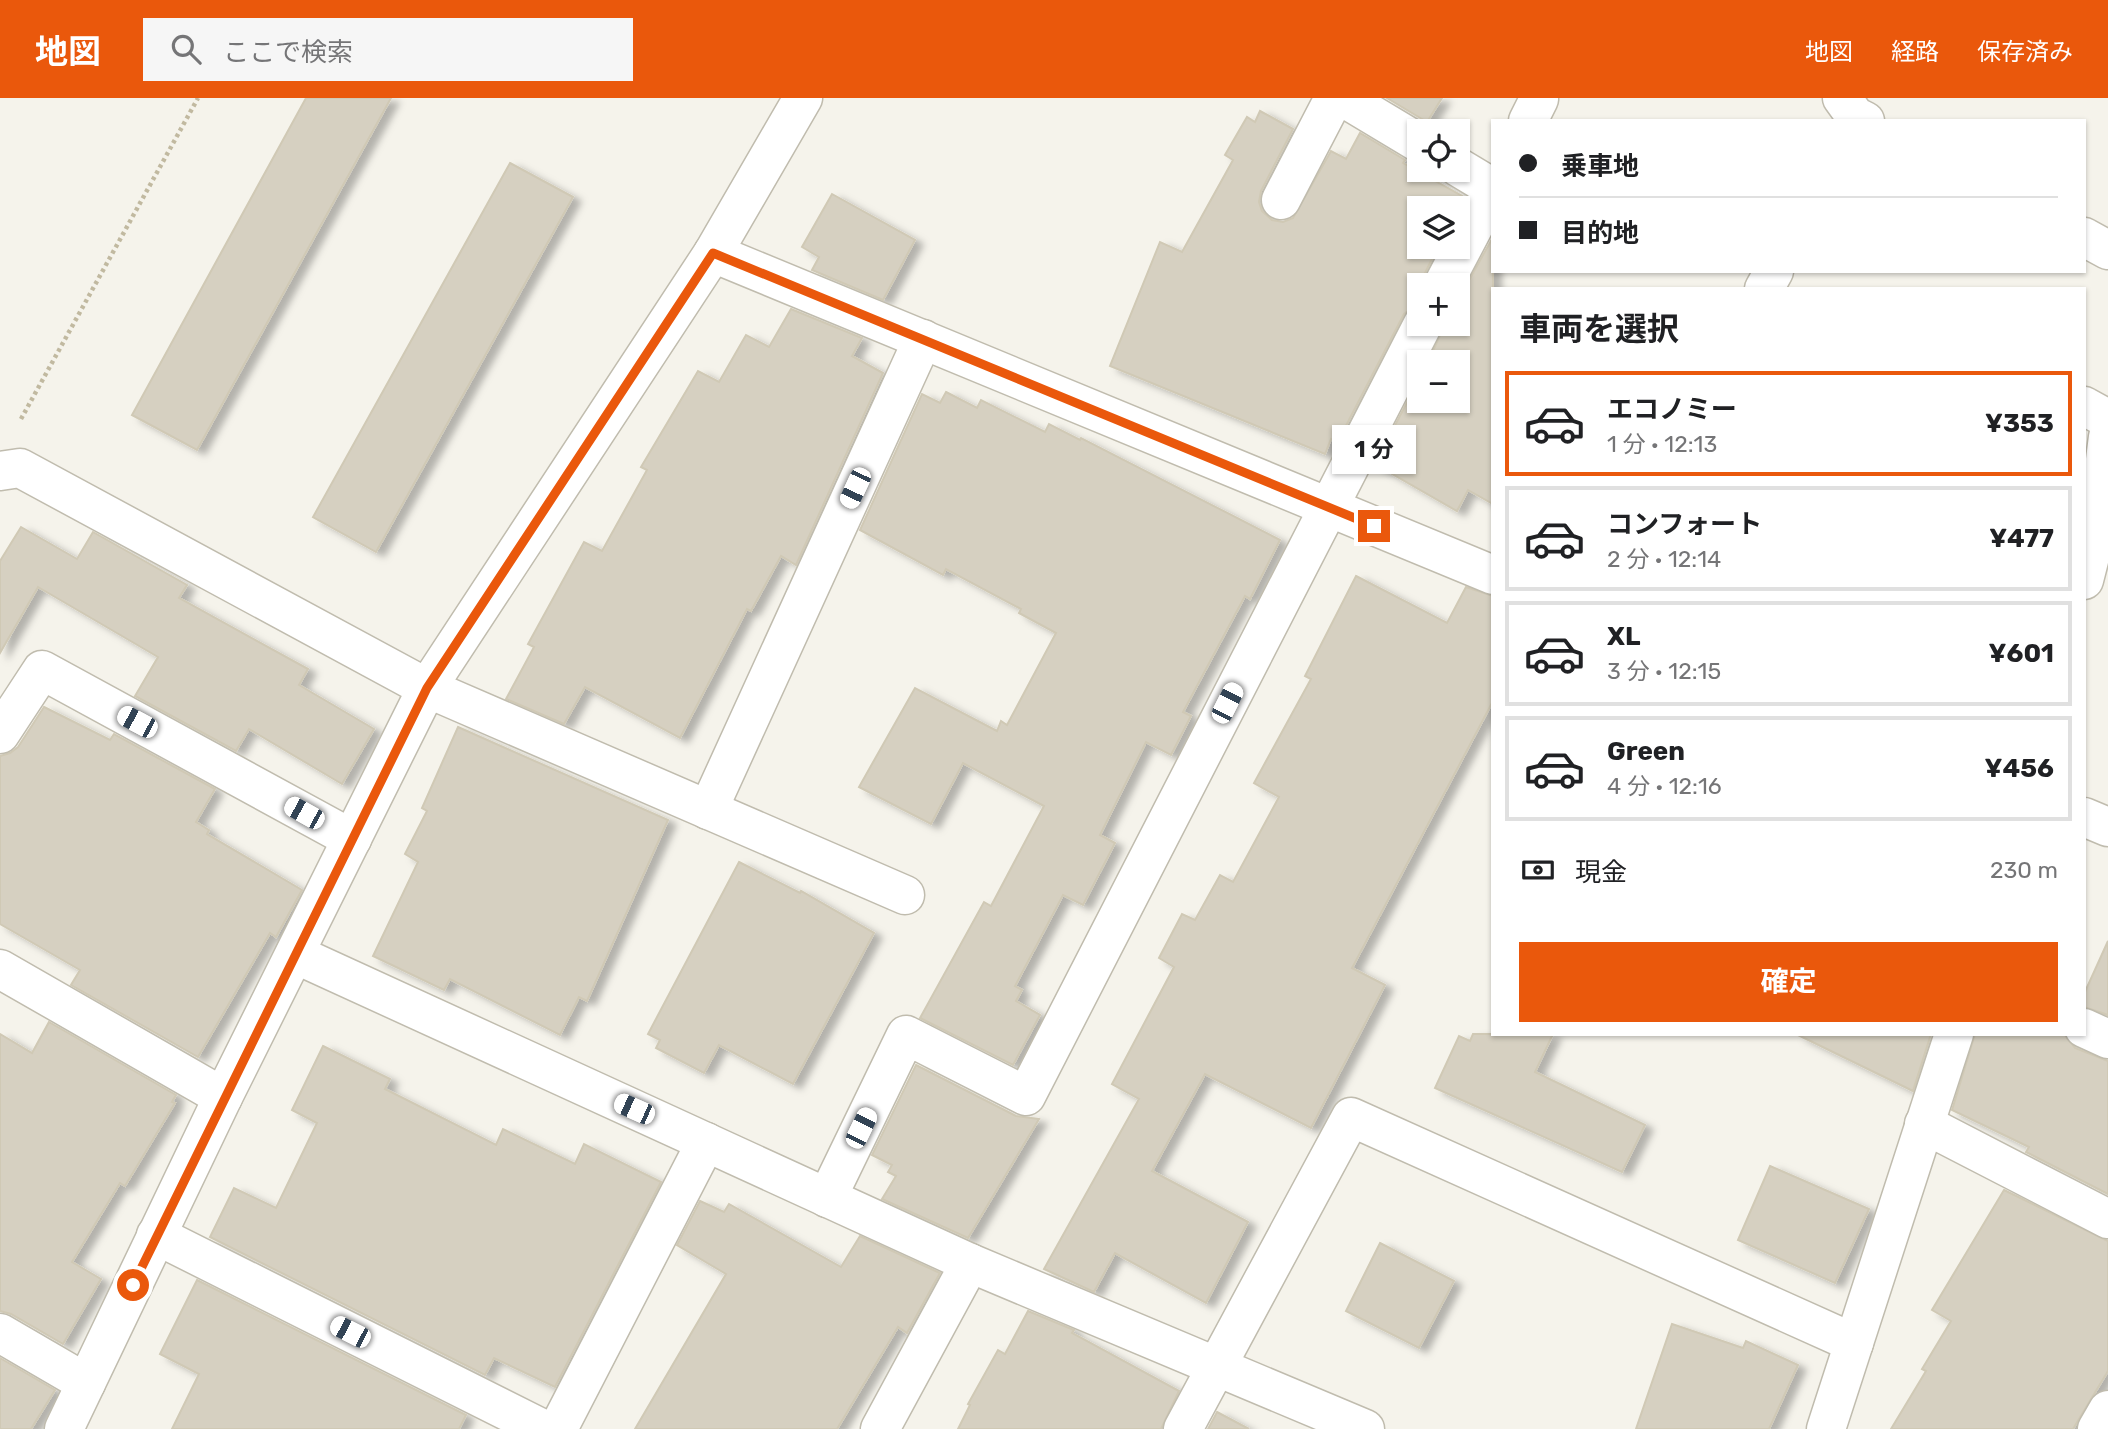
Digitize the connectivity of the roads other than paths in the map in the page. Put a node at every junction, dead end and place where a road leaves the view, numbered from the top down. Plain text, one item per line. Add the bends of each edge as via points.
1 (803, 98) edge
2 (1334, 98) edge
3 (1344, 98) edge
4 (1407, 137) edge
5 (1470, 175) edge
6 (1491, 188) edge
7 (1491, 193) edge
8 (1281, 200) dead end
9 (2086, 238) edge
10 (2108, 250) edge
11 (713, 253) junction
12 (1449, 273) edge
13 (1417, 336) edge
14 (923, 340) junction
15 (2086, 407) edge
16 (2108, 419) edge
17 (2108, 437) edge
18 (7, 464) edge
19 (1327, 507) junction
20 (2086, 572) edge
21 (1491, 574) edge
22 (2086, 581) edge
23 (2108, 593) edge
24 (427, 688) junction
25 (0, 734) edge
26 (708, 810) junction
27 (2086, 818) edge
28 (2108, 827) edge
29 (352, 839) junction
30 (905, 895) dead end
31 (295, 954) junction
32 (0, 970) edge
33 (2086, 1029) edge
34 (1953, 1036) edge
35 (2108, 1040) edge
36 (223, 1097) junction
37 (1924, 1124) junction
38 (706, 1142) junction
39 (827, 1198) junction
40 (2108, 1219) edge
41 (156, 1235) junction
42 (970, 1263) junction
43 (0, 1334) edge
44 (1854, 1343) junction
45 (1217, 1367) junction
46 (86, 1383) junction
47 (2108, 1410) edge
48 (64, 1429) edge
49 (543, 1429) edge
50 (558, 1429) edge
51 (880, 1429) edge
52 (1183, 1429) edge
53 (1365, 1429) edge
54 (1826, 1429) edge
55 (2097, 1429) edge

1 - 11 street
2 - 8 street
3 - 4 street
5 - 6 street
7 - 12 street
9 - 10 street
11 - 14 street
11 - 24 street
13 - 19 street
14 - 19 street
14 - 26 street
15 - 16 street
17 - 20 street
18 - 24 street
19 - 21 street
19 - 39 street via 1026,1096 906,1035
22 - 23 street
24 - 26 street
24 - 29 street
25 - 29 street via 42,670
26 - 30 street
27 - 28 street
29 - 31 street
31 - 36 street
31 - 38 street
32 - 36 street
33 - 35 street
34 - 37 street
36 - 41 street
37 - 40 street
37 - 44 street
38 - 39 street
38 - 50 street
39 - 42 street
41 - 46 street
41 - 49 street
42 - 45 street
42 - 51 street
43 - 46 street
44 - 45 street via 1351,1117
44 - 54 street
45 - 52 street
45 - 53 street
46 - 48 street
47 - 55 street

